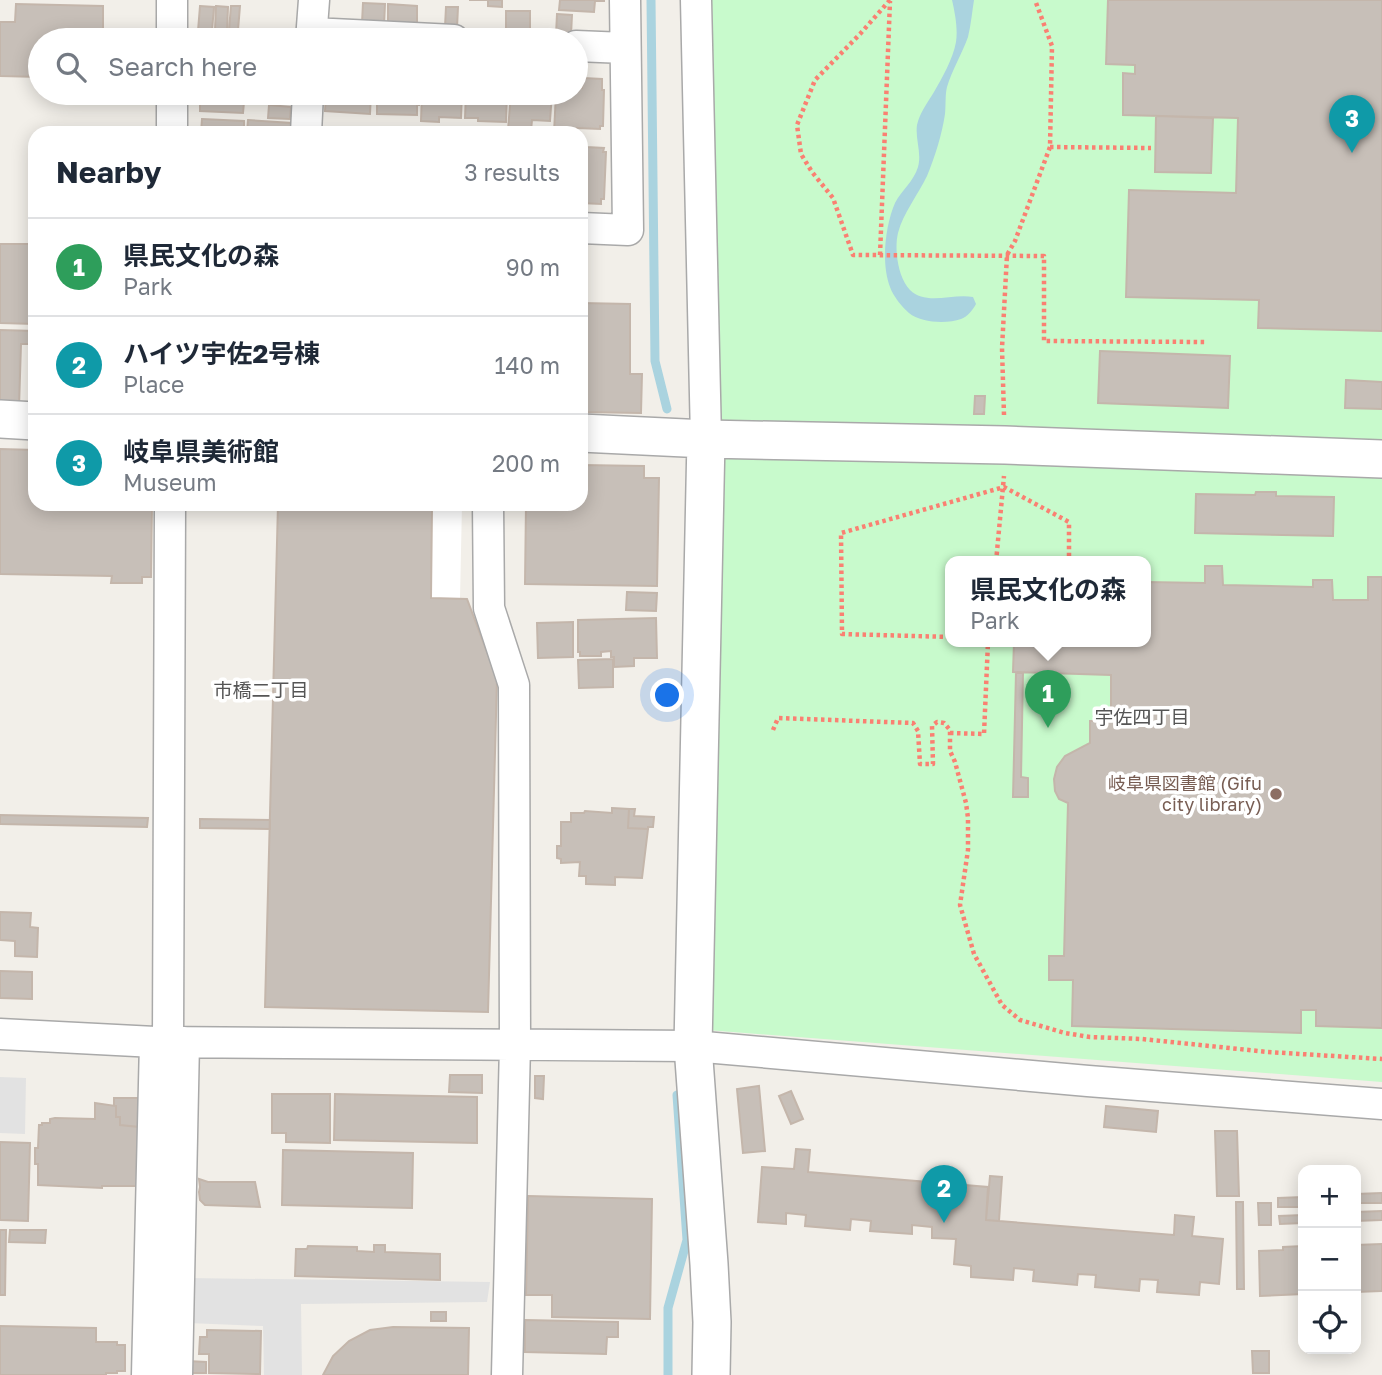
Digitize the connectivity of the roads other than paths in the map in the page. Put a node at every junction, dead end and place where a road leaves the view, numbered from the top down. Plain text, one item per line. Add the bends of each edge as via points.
1 (172, 0) edge
2 (314, 0) edge
3 (625, 0) edge
4 (696, 0) edge
5 (172, 28) edge
6 (312, 28) edge
7 (588, 46) edge
8 (625, 48) junction
9 (172, 105) edge
10 (308, 105) edge
11 (172, 126) edge
12 (307, 126) edge
13 (588, 228) edge
14 (0, 419) edge
15 (28, 421) edge
16 (588, 433) edge
17 (706, 439) junction
18 (1382, 459) edge
19 (170, 511) edge
20 (488, 511) edge
21 (0, 1034) edge
22 (169, 1041) junction
23 (515, 1045) junction
24 (693, 1046) junction
25 (1382, 1104) edge
26 (147, 1375) edge
27 (177, 1375) edge
28 (507, 1375) edge
29 (711, 1375) edge

1 - 5 street
2 - 6 street
3 - 8 street
4 - 17 street
7 - 8 street
8 - 13 street via 628,230
9 - 11 street
10 - 12 street
14 - 15 street
16 - 17 street
17 - 18 street
17 - 24 street
19 - 22 street
20 - 23 street via 489,608 514,685
21 - 22 street
22 - 23 street
22 - 26 street
22 - 27 street
23 - 24 street
23 - 28 street
24 - 25 street
24 - 29 street via 709,1264

